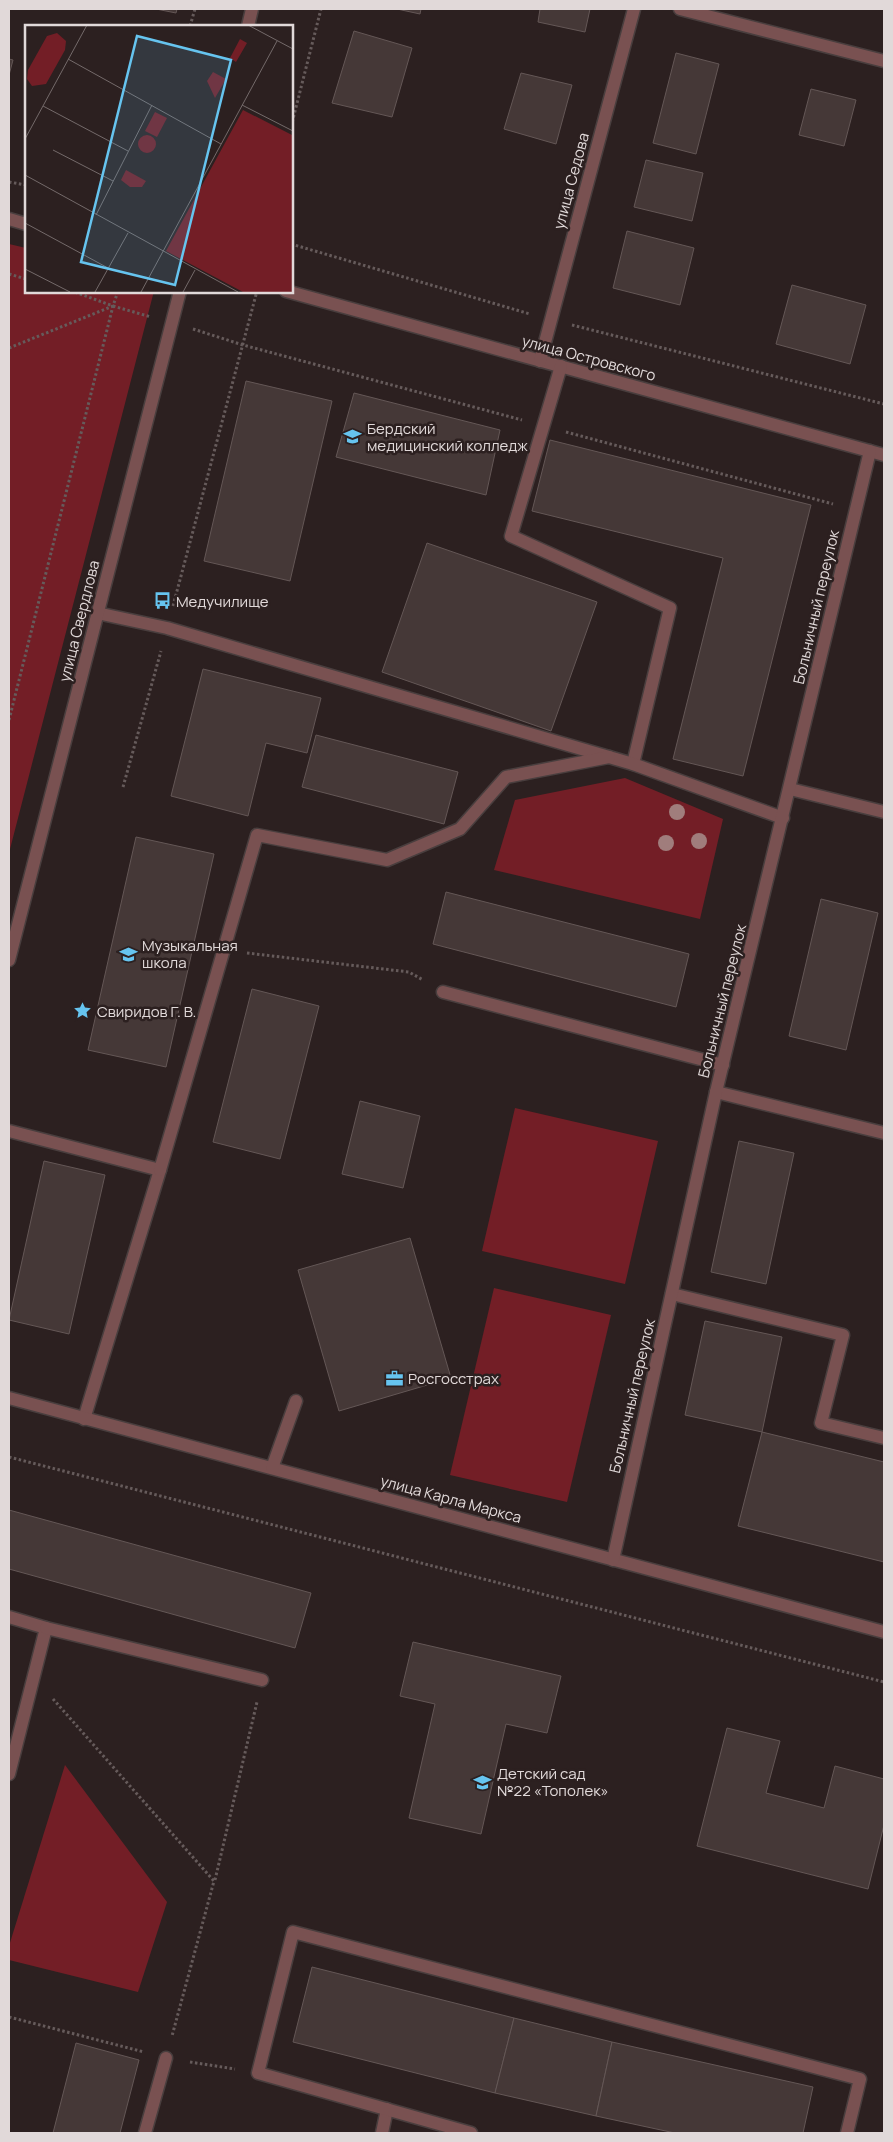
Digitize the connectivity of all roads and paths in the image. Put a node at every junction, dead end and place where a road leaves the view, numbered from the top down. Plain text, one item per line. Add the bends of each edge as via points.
1 (195, 9) edge
2 (252, 9) edge
3 (321, 9) edge
4 (634, 9) edge
5 (680, 9) edge
6 (190, 25) edge
7 (248, 25) edge
8 (884, 62) edge
9 (292, 123) edge
10 (9, 182) edge
11 (25, 185) edge
12 (9, 219) edge
13 (25, 224) edge
14 (292, 244) edge
15 (9, 274) edge
16 (25, 279) edge
17 (75, 292) edge
18 (118, 292) edge
19 (180, 292) edge
20 (258, 292) edge
21 (290, 292) edge
22 (113, 306) junction
23 (551, 320) junction
24 (172, 323) junction
25 (243, 345) junction
26 (9, 347) edge
27 (540, 361) junction
28 (560, 366) junction
29 (884, 404) edge
30 (542, 426) junction
31 (870, 451) junction
32 (884, 455) edge
33 (856, 510) junction
34 (97, 614) junction
35 (167, 628) junction
36 (9, 720) edge
37 (609, 757) junction
38 (633, 764) junction
39 (123, 787) dead end
40 (790, 789) junction
41 (884, 812) edge
42 (783, 818) junction
43 (224, 950) junction
44 (9, 960) edge
45 (442, 992) joint
46 (723, 1065) junction
47 (716, 1092) junction
48 (9, 1131) edge
49 (884, 1133) edge
50 (160, 1170) junction
51 (672, 1294) junction
52 (9, 1398) edge
53 (296, 1401) dead end
54 (84, 1419) junction
55 (884, 1438) edge
56 (9, 1457) edge
57 (272, 1468) junction
58 (612, 1560) junction
59 (9, 1617) edge
60 (46, 1628) junction
61 (884, 1632) edge
62 (34, 1678) junction
63 (262, 1680) joint
64 (884, 1682) edge
65 (9, 1774) edge
66 (214, 1881) junction
67 (9, 2017) edge
68 (166, 2058) junction
69 (258, 2073) junction
70 (387, 2109) junction
71 (145, 2133) edge
72 (382, 2133) edge
73 (471, 2133) edge
74 (847, 2133) edge

1 - 6 path
2 - 7 street
3 - 9 path
4 - 23 street, улица Седова
5 - 8 street
10 - 11 path
12 - 13 street
14 - 23 path
15 - 16 path
17 - 22 path
18 - 22 path
19 - 24 street, улица Свердлова
20 - 25 path
21 - 27 street, улица Островского
22 - 24 path
22 - 26 path
22 - 36 path
23 - 27 street, улица Седова
23 - 29 path
24 - 25 path
24 - 34 street, улица Свердлова
25 - 30 path
25 - 35 path
27 - 28 street, улица Островского
28 - 30 street
28 - 31 street, улица Островского
30 - 33 path
30 - 38 street via 511,536 670,608
31 - 32 street, улица Островского
31 - 33 street, Больничный переулок
33 - 40 street, Больничный переулок
34 - 35 street
34 - 44 street, улица Свердлова
35 - 37 street
35 - 39 path
37 - 38 street
37 - 43 street via 506,777 460,829 387,860 258,835
38 - 42 street
40 - 41 street
40 - 42 street, Больничный переулок
42 - 46 street, Больничный переулок
43 - 45 path via 409,972
43 - 50 street
45 - 46 street
46 - 47 street, Больничный переулок
47 - 49 street
47 - 51 street, Больничный переулок
48 - 50 street
50 - 54 street
51 - 55 street via 843,1335 821,1423
51 - 58 street, Больничный переулок
52 - 54 street, улица Карла Маркса
53 - 57 street
54 - 57 street, улица Карла Маркса
56 - 64 path
57 - 58 street, улица Карла Маркса
58 - 61 street, улица Карла Маркса
59 - 60 street
60 - 62 street
60 - 63 street
62 - 65 street
62 - 66 path
63 - 66 path
66 - 68 path
67 - 68 path
68 - 69 path
68 - 71 street
69 - 70 street
69 - 74 street via 293,1932 860,2079
70 - 72 street
70 - 73 street

